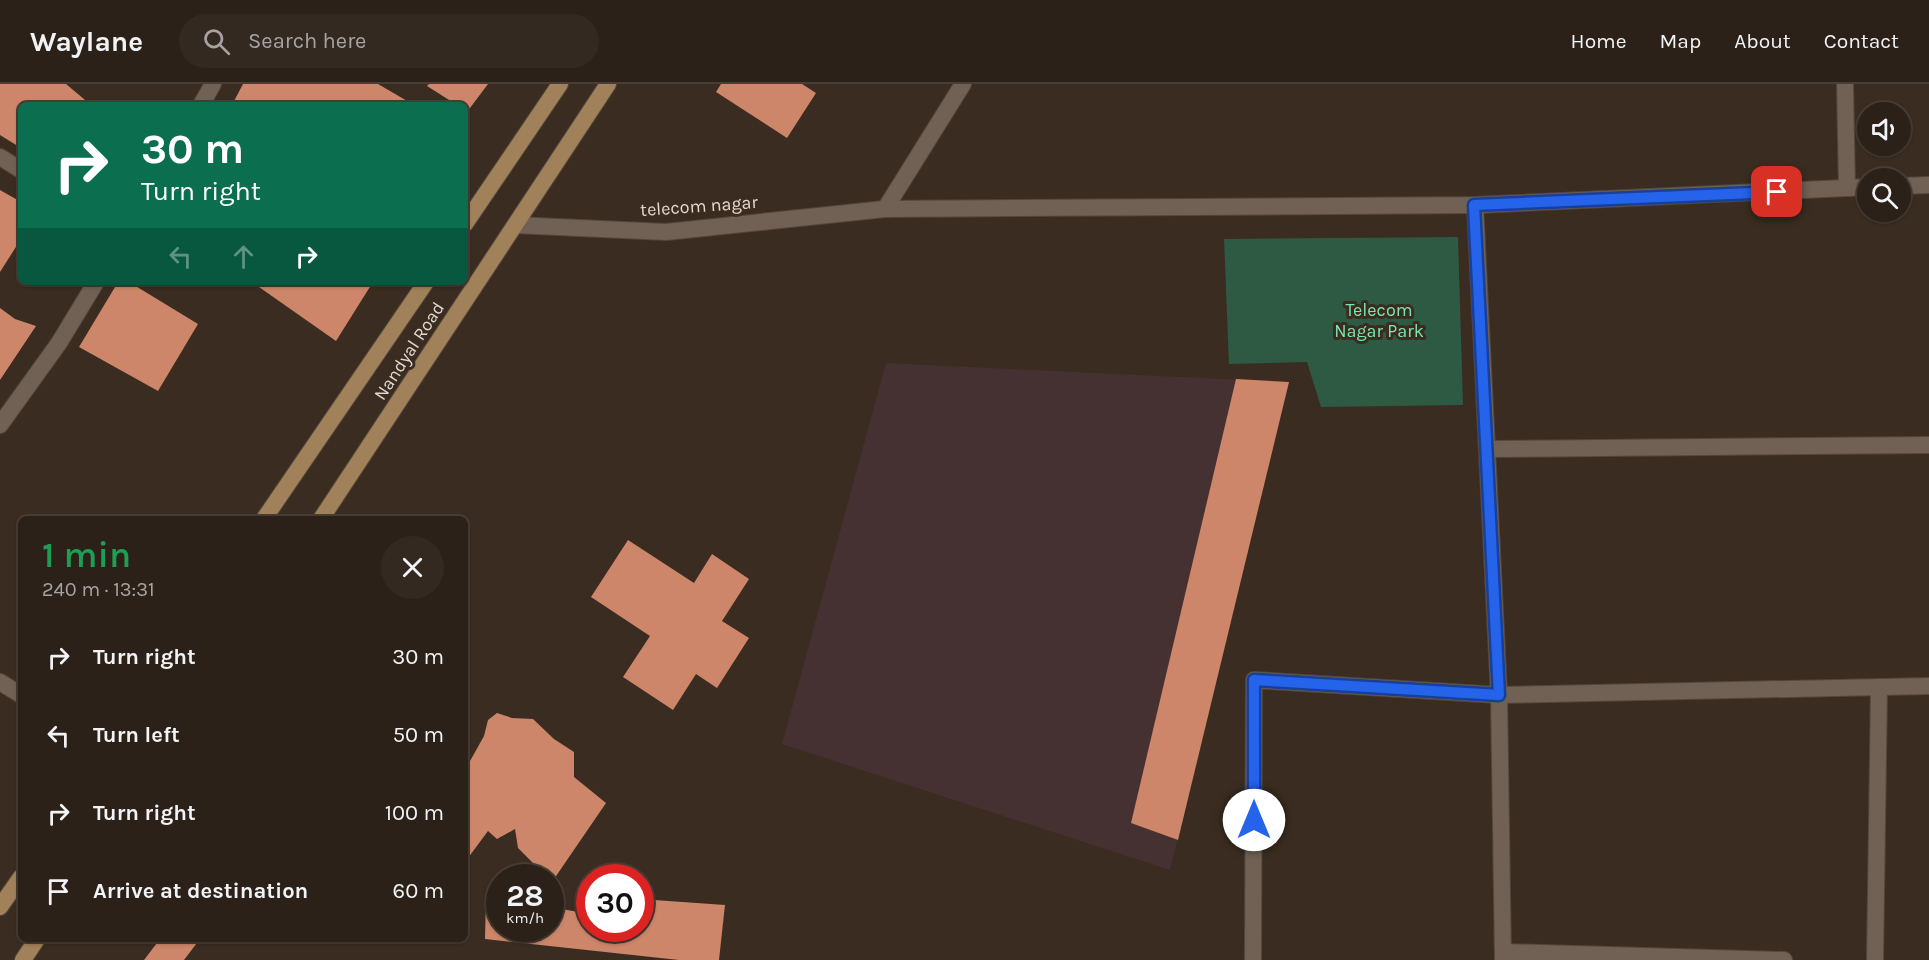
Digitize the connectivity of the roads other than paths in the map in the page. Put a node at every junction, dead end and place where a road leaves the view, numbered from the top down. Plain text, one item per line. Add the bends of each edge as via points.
1 (213, 84) edge
2 (560, 84) edge
3 (608, 84) edge
4 (963, 84) edge
5 (1845, 84) edge
6 (203, 102) edge
7 (0, 157) edge
8 (18, 168) edge
9 (1929, 185) edge
10 (1911, 186) edge
11 (1847, 188) junction
12 (1857, 188) edge
13 (1474, 205) junction
14 (885, 209) junction
15 (468, 220) edge
16 (515, 225) junction
17 (94, 285) edge
18 (424, 285) edge
19 (0, 425) edge
20 (1929, 445) edge
21 (1486, 448) junction
22 (266, 516) edge
23 (323, 516) edge
24 (0, 682) edge
25 (1929, 686) edge
26 (1879, 687) junction
27 (18, 693) edge
28 (1499, 695) junction
29 (18, 881) edge
30 (0, 908) edge
31 (35, 942) edge
32 (1503, 956) edge
33 (23, 960) edge
34 (1253, 960) edge
35 (1784, 960) edge
36 (1875, 960) edge

1 - 6 street
2 - 15 main road
3 - 16 main road, Nandyal Road
4 - 14 street
5 - 11 street
7 - 8 street
9 - 10 street
11 - 12 street, telecom nagar
11 - 13 street, telecom nagar
13 - 14 street, telecom nagar
13 - 21 street
14 - 16 street, telecom nagar via 666,232
16 - 23 main road, Nandyal Road
17 - 19 street via 59,343
18 - 22 main road, Nandyal Road
20 - 21 street
21 - 28 street
24 - 27 street
25 - 26 street
26 - 28 street
26 - 36 street
28 - 32 street
28 - 34 street via 1254,680
29 - 30 main road
31 - 33 main road
32 - 35 street

